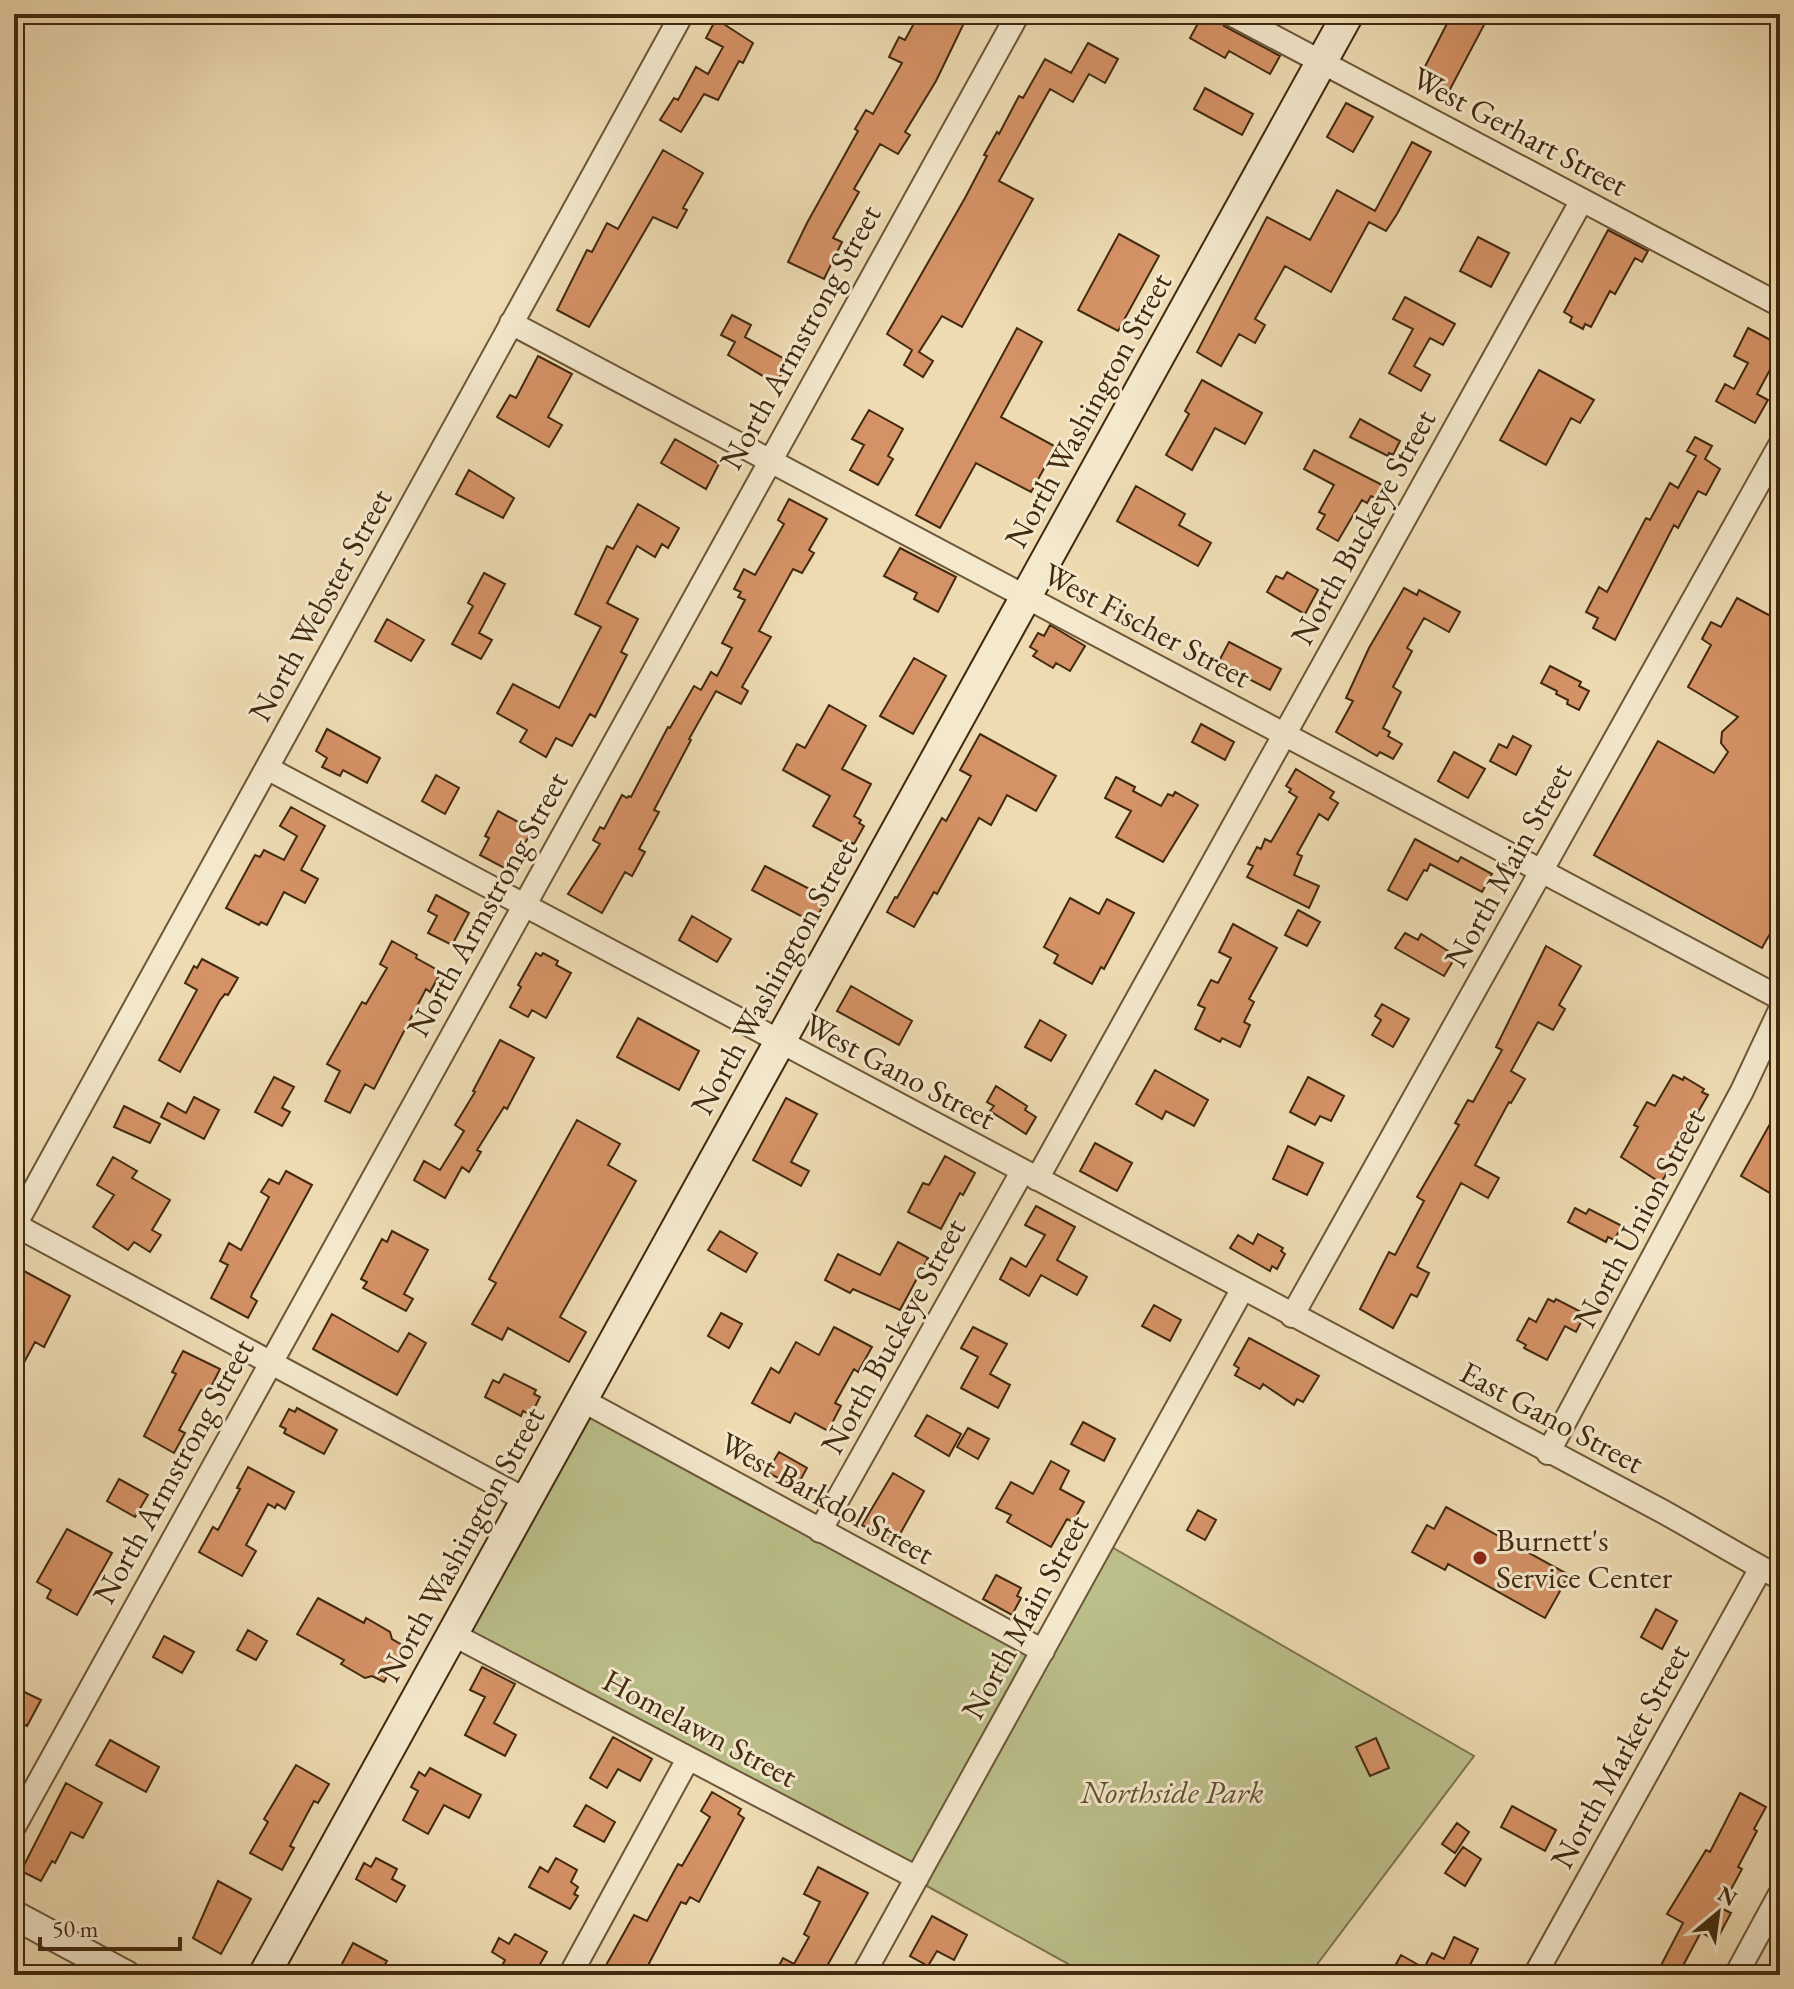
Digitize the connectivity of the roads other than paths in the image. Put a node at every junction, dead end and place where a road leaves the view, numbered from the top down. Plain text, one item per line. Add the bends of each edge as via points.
1 (682, 14) edge
2 (1018, 14) edge
3 (1231, 14) edge
4 (1348, 14) edge
5 (1321, 62) junction
6 (1582, 200) junction
7 (1780, 305) edge
8 (511, 323) junction
9 (1780, 445) edge
10 (768, 461) junction
11 (1026, 597) junction
12 (1285, 734) junction
13 (267, 768) junction
14 (1541, 871) junction
15 (522, 906) junction
16 (1780, 998) edge
17 (1780, 1010) edge
18 (779, 1042) junction
19 (1029, 1175) junction
20 (15, 1226) edge
21 (1242, 1290) junction
22 (1292, 1316) junction
23 (270, 1363) junction
24 (582, 1400) junction
25 (1548, 1453) junction
26 (526, 1500) junction
27 (820, 1531) junction
28 (1771, 1573) edge
29 (452, 1634) junction
30 (1043, 1651) junction
31 (688, 1759) junction
32 (14, 1827) edge
33 (917, 1878) junction
34 (1780, 1894) edge
35 (14, 1915) edge
36 (126, 1975) edge
37 (264, 1975) edge
38 (570, 1975) edge
39 (863, 1975) edge
40 (1535, 1975) edge
41 (1736, 1975) edge

1 - 8 street, North Webster Street
2 - 10 street, North Armstrong Street
3 - 5 street, West Gerhart Street
4 - 5 main road, North Washington Street
5 - 6 street, West Gerhart Street
5 - 11 main road, North Washington Street
6 - 7 street, West Gerhart Street
6 - 12 street, North Buckeye Street
8 - 10 street, West Fischer Street
8 - 13 street, North Webster Street
9 - 14 street, North Main Street
10 - 11 street, West Fischer Street
10 - 15 street, North Armstrong Street
11 - 12 street, West Fischer Street
11 - 18 main road, North Washington Street
12 - 14 street, West Fischer Street
12 - 19 street, North Buckeye Street
13 - 15 street, West Gano Street
13 - 20 street, North Webster Street
14 - 16 street, West Fischer Street
14 - 22 street, North Main Street
15 - 18 street, West Gano Street
15 - 23 street, North Armstrong Street
17 - 25 street, North Union Street
18 - 19 street, West Gano Street
18 - 24 main road, North Washington Street
19 - 21 street, West Gano Street
19 - 27 street, North Buckeye Street
20 - 23 street
21 - 22 street, West Gano Street
21 - 30 street, North Main Street
22 - 25 street, East Gano Street
23 - 26 street
23 - 32 street, North Armstrong Street
24 - 26 main road, North Washington Street
24 - 27 street, West Barkdol Street
25 - 28 street, East Gano Street
26 - 29 main road, North Washington Street
27 - 30 street, West Barkdol Street
28 - 40 street, North Market Street
29 - 31 street, Homelawn Street
29 - 37 main road, North Washington Street
30 - 33 street, North Main Street
31 - 33 street, Homelawn Street
31 - 38 street
33 - 39 street, North Main Street
34 - 41 street
35 - 36 street

